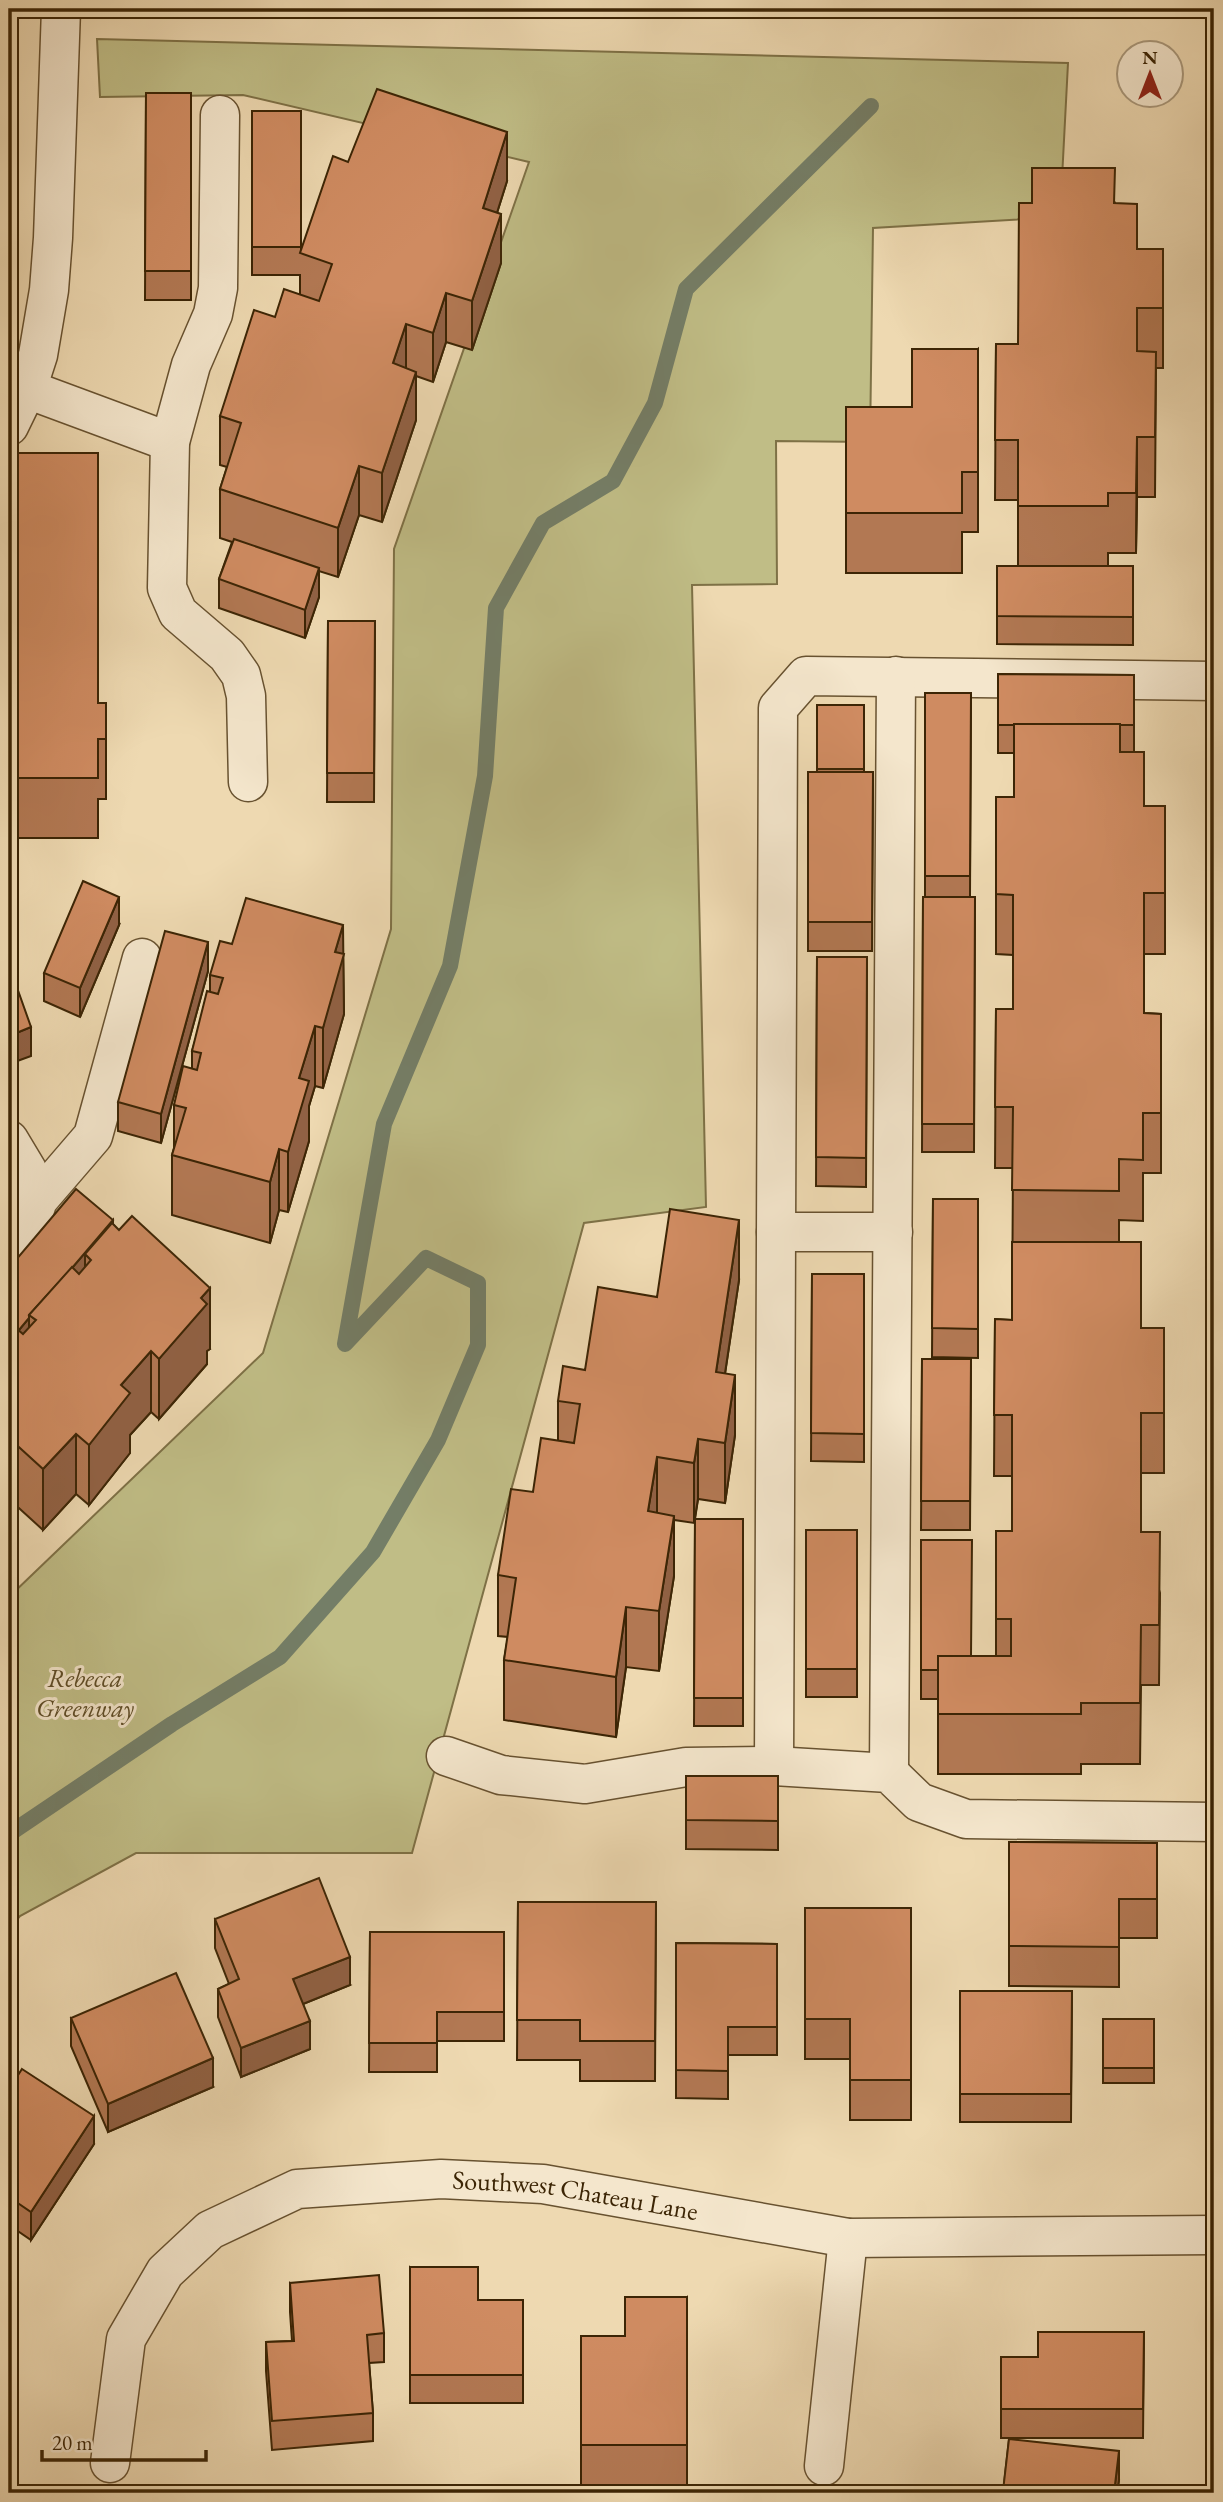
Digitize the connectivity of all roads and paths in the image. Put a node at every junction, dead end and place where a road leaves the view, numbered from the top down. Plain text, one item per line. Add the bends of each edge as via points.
1 (61, 9) edge
2 (220, 115) dead end
3 (18, 388) edge
4 (9, 426) edge
5 (170, 442) junction
6 (897, 676) junction
7 (1214, 681) edge
8 (248, 782) dead end
9 (142, 958) dead end
10 (9, 1140) edge
11 (38, 1200) junction
12 (776, 1233) junction
13 (893, 1233) junction
14 (9, 1252) edge
15 (446, 1756) dead end
16 (774, 1766) junction
17 (889, 1773) junction
18 (1214, 1822) edge
19 (1214, 2235) edge
20 (848, 2238) junction
21 (110, 2463) dead end
22 (824, 2466) dead end

1 - 3 street via 50,277 38,355
2 - 5 street via 218,288
3 - 4 street
3 - 5 street
5 - 8 street via 167,588 178,613 227,655 241,675 246,696
6 - 7 street
6 - 12 street via 806,676 778,708
6 - 13 street
9 - 11 street via 93,1136
10 - 11 street
11 - 14 street via 27,1233
12 - 13 street
12 - 16 street
13 - 17 street
15 - 16 street via 501,1775 585,1784 687,1768
16 - 17 street
17 - 18 street via 919,1802 966,1819
19 - 20 street, Southwest Chateau Lane
20 - 21 street, Southwest Chateau Lane via 543,2184 441,2179 297,2189 210,2230 165,2272 126,2339
20 - 22 street

